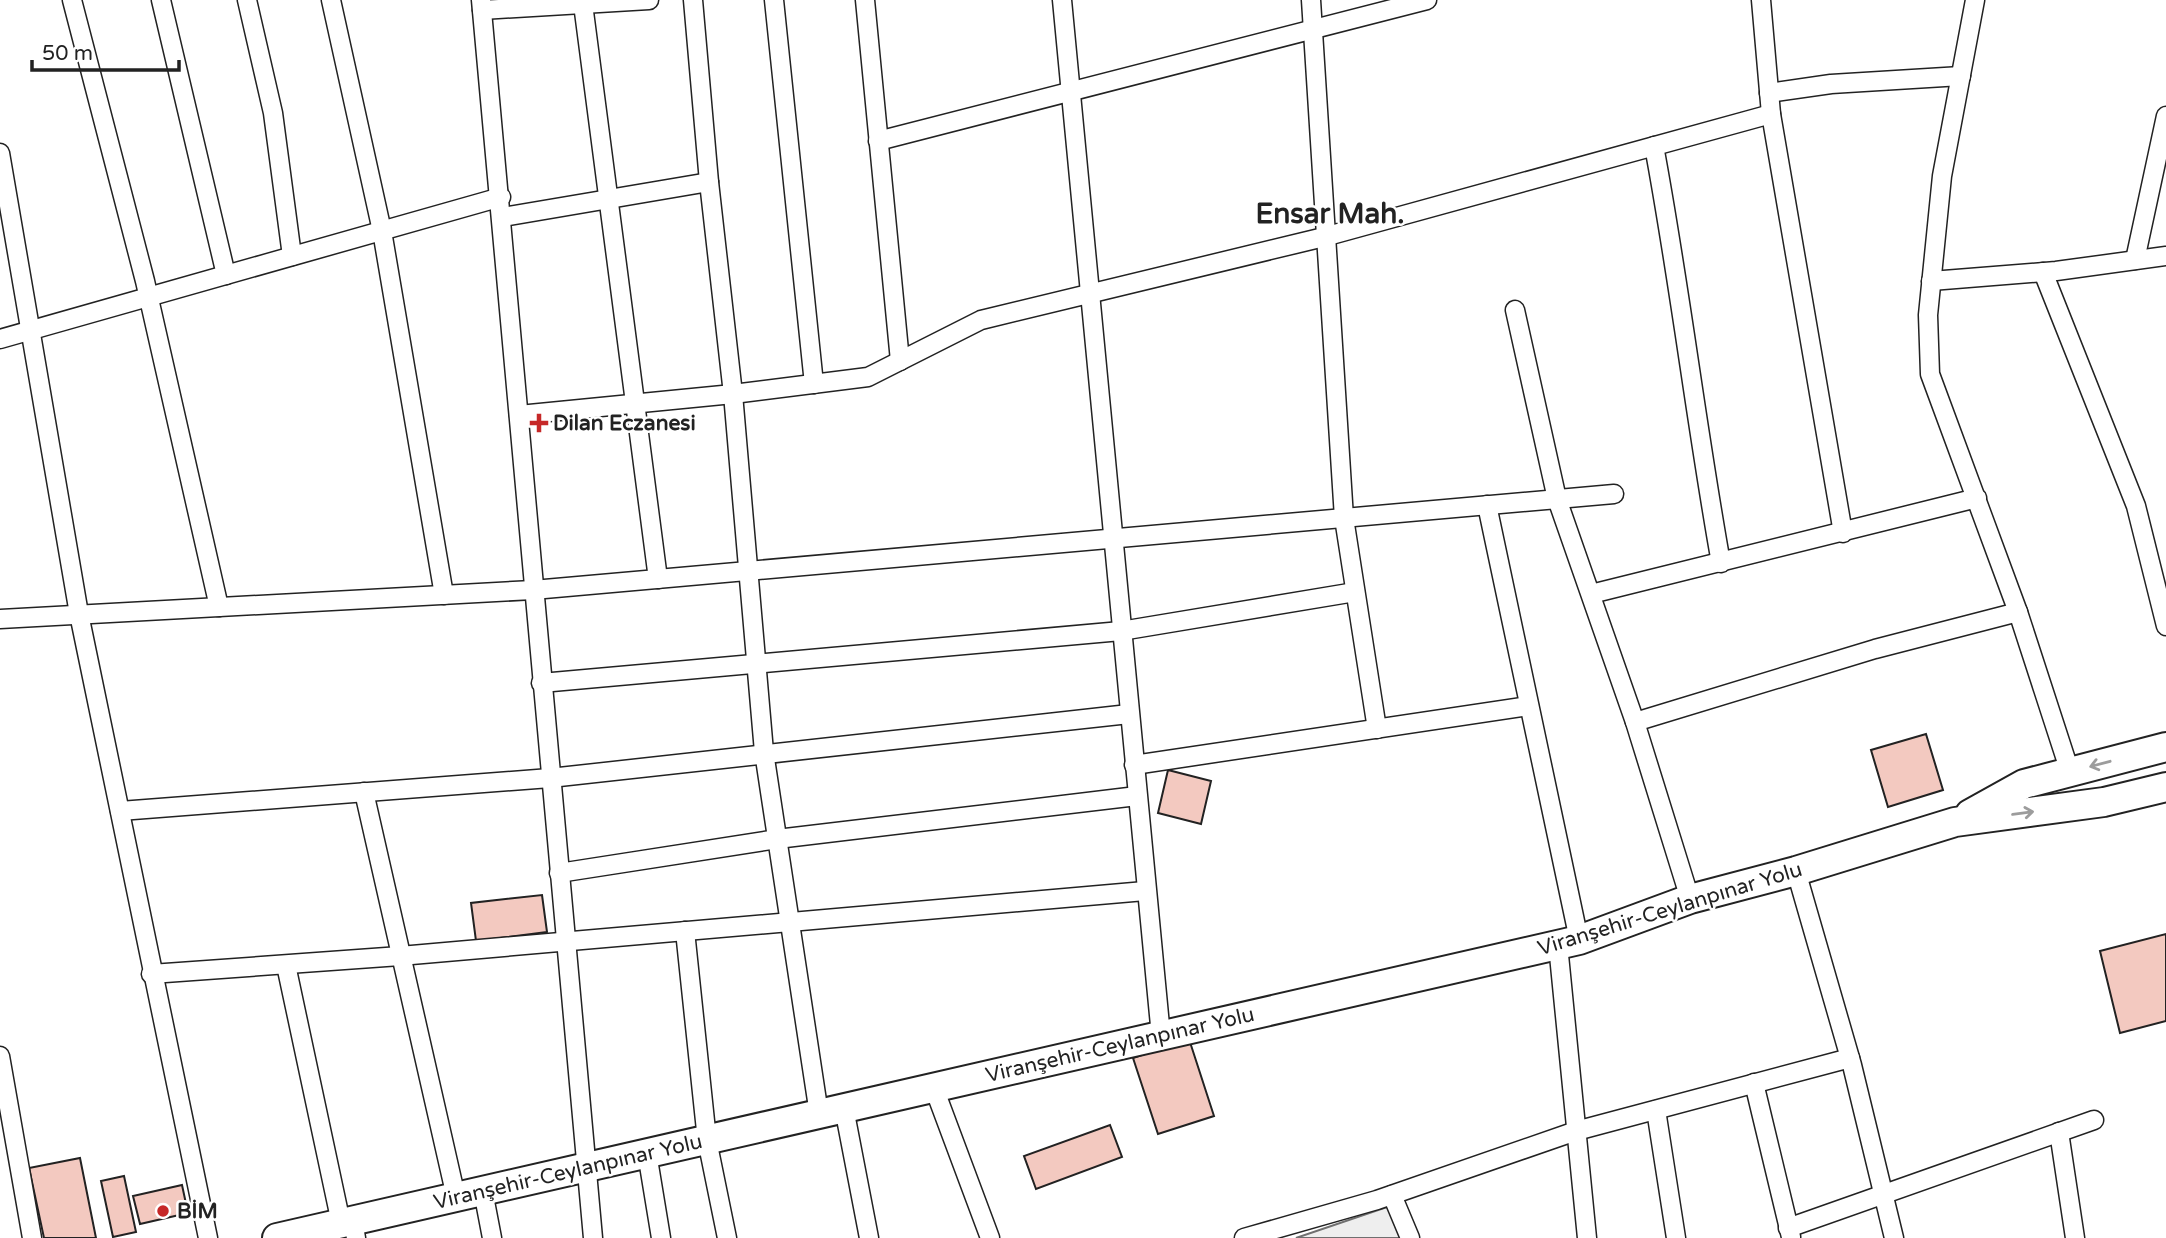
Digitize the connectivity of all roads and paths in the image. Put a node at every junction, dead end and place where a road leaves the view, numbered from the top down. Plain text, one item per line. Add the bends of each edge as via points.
1 (72, 0) edge
2 (161, 0) edge
3 (247, 0) edge
4 (331, 0) edge
5 (649, 0) edge
6 (693, 0) edge
7 (774, 0) edge
8 (865, 0) edge
9 (1062, 0) edge
10 (1311, 0) edge
11 (1427, 0) edge
12 (1761, 0) edge
13 (1975, 0) edge
14 (583, 4) junction
15 (482, 5) edge
16 (1314, 30) junction
17 (1961, 76) junction
18 (1769, 93) junction
19 (1071, 94) junction
20 (1771, 114) junction
21 (2166, 116) edge
22 (878, 141) junction
23 (1654, 146) junction
24 (0, 153) edge
25 (709, 182) junction
26 (501, 197) junction
27 (610, 198) junction
28 (503, 216) junction
29 (382, 231) junction
30 (1324, 237) junction
31 (292, 256) junction
32 (2166, 256) edge
33 (2135, 260) junction
34 (2043, 272) junction
35 (226, 275) junction
36 (1931, 281) junction
37 (1089, 294) junction
38 (149, 297) junction
39 (1515, 310) dead end
40 (32, 328) junction
41 (0, 339) edge
42 (900, 361) junction
43 (814, 384) junction
44 (733, 394) junction
45 (636, 404) junction
46 (519, 415) junction
47 (1614, 494) dead end
48 (1977, 498) junction
49 (1557, 499) junction
50 (1487, 505) junction
51 (1345, 518) junction
52 (1843, 533) junction
53 (1112, 539) junction
54 (1721, 563) junction
55 (749, 571) junction
56 (657, 579) junction
57 (533, 590) junction
58 (1355, 592) junction
59 (1591, 594) junction
60 (444, 595) junction
61 (219, 607) junction
62 (2018, 612) junction
63 (79, 614) junction
64 (0, 619) edge
65 (2166, 626) edge
66 (1121, 631) junction
67 (756, 663) junction
68 (541, 683) junction
69 (1529, 706) junction
70 (1129, 714) junction
71 (1634, 722) junction
72 (1377, 729) junction
73 (2166, 747) edge
74 (764, 752) junction
75 (1134, 765) junction
76 (2070, 772) junction
77 (550, 778) junction
78 (2166, 787) edge
79 (364, 792) junction
80 (1137, 796) junction
81 (120, 811) junction
82 (1955, 822) junction
83 (777, 839) junction
84 (1796, 871) junction
85 (559, 873) junction
86 (1145, 891) junction
87 (1690, 899) junction
88 (790, 922) junction
89 (685, 931) junction
90 (565, 941) junction
91 (1568, 943) junction
92 (400, 956) junction
93 (286, 964) junction
94 (151, 974) junction
95 (1161, 1036) junction
96 (0, 1056) edge
97 (1850, 1058) junction
98 (1754, 1083) junction
99 (934, 1088) junction
100 (1656, 1110) junction
101 (832, 1111) junction
102 (2094, 1120) dead end
103 (1576, 1131) junction
104 (2059, 1132) junction
105 (707, 1140) junction
106 (648, 1153) junction
107 (586, 1167) junction
108 (469, 1194) junction
109 (1883, 1194) junction
110 (1392, 1195) junction
111 (350, 1227) edge
112 (1790, 1233) edge
113 (32, 1238) edge
114 (208, 1238) edge
115 (277, 1238) edge
116 (492, 1238) edge
117 (593, 1238) edge
118 (661, 1238) edge
119 (727, 1238) edge
120 (869, 1238) edge
121 (990, 1238) edge
122 (1244, 1238) edge
123 (1410, 1238) edge
124 (1587, 1238) edge
125 (1676, 1238) edge
126 (1894, 1238) edge
127 (2075, 1238) edge

1 - 38 street
2 - 35 street
3 - 31 street via 274,113
4 - 29 street
5 - 14 street
6 - 25 street
7 - 43 street
8 - 22 street
9 - 19 street
10 - 16 street
11 - 16 street
12 - 18 street
13 - 17 street
14 - 15 street
14 - 27 street
15 - 26 street
16 - 19 street
16 - 30 street
17 - 18 street
17 - 36 street via 1942,176
18 - 20 street
19 - 22 street
19 - 37 street
20 - 23 street
20 - 52 street
21 - 33 street
22 - 42 street
23 - 30 street
23 - 54 street
24 - 40 street
25 - 27 street
25 - 44 street
26 - 28 street
26 - 29 street
27 - 28 street
27 - 45 street
28 - 46 street
29 - 31 street
29 - 60 street
30 - 37 street
30 - 51 street
31 - 35 street
32 - 33 street
33 - 34 street
34 - 36 street
34 - 65 street via 2136,506
35 - 38 street
36 - 48 street via 1930,374
37 - 42 street via 981,320
37 - 53 street
38 - 40 street
38 - 61 street
39 - 49 street
40 - 41 street
40 - 63 street
42 - 43 street via 869,377
43 - 44 street
44 - 45 street
44 - 55 street
45 - 46 street
45 - 56 street
46 - 57 street
47 - 49 street
48 - 52 street
48 - 62 street
49 - 50 street
49 - 59 street
50 - 51 street
50 - 69 street
51 - 53 street
51 - 58 street
52 - 54 street
53 - 55 street
53 - 66 street
54 - 59 street
55 - 56 street
55 - 67 street
56 - 57 street
57 - 60 street
57 - 68 street
58 - 66 street
58 - 72 street
59 - 71 street
60 - 61 street
61 - 63 street
62 - 71 street via 1875,649
62 - 76 street
63 - 64 street
63 - 81 street
66 - 67 street
66 - 70 street
67 - 68 street
67 - 74 street
68 - 77 street
69 - 72 street
69 - 91 street
70 - 74 street
70 - 75 street
71 - 87 street
72 - 75 street
73 -> 76 main road, Viranşehir-Ceylanpınar Yolu
74 - 77 street
74 - 83 street
75 - 80 street
76 - 82 main road, Viranşehir-Ceylanpınar Yolu via 2024,784
77 - 79 street
77 - 85 street
82 -> 78 main road, Viranşehir-Ceylanpınar Yolu via 2104,802
79 - 81 street
79 - 92 street
80 - 83 street
80 - 86 street
81 - 94 street
82 - 84 main road, Viranşehir-Ceylanpınar Yolu
83 - 85 street
83 - 88 street
84 - 87 main road, Viranşehir-Ceylanpınar Yolu
84 - 97 street
85 - 90 street
86 - 88 street
86 - 95 street
87 - 91 main road, Viranşehir-Ceylanpınar Yolu
88 - 89 street
88 - 101 street
89 - 90 street
89 - 105 street
90 - 92 street
90 - 107 street
91 - 95 main road, Viranşehir-Ceylanpınar Yolu
91 - 103 street
92 - 93 street
92 - 108 street
93 - 94 street
93 - 111 street
94 - 114 street
95 - 99 main road, Viranşehir-Ceylanpınar Yolu
96 - 113 street
97 - 98 street
97 - 109 street
98 - 100 street
98 - 112 street
99 - 101 main road, Viranşehir-Ceylanpınar Yolu
99 - 121 street
100 - 103 street
100 - 125 street
101 - 105 main road, Viranşehir-Ceylanpınar Yolu
101 - 120 street
102 - 104 street
103 - 110 street
103 - 124 street
104 - 109 street
104 - 127 street
105 - 106 main road, Viranşehir-Ceylanpınar Yolu
105 - 119 street
106 - 107 main road, Viranşehir-Ceylanpınar Yolu
106 - 118 street
107 - 108 main road, Viranşehir-Ceylanpınar Yolu
107 - 117 street
108 - 111 main road, Viranşehir-Ceylanpınar Yolu
108 - 116 street
109 - 112 street
109 - 126 street
110 - 122 street
110 - 123 street
111 - 115 main road, Viranşehir-Ceylanpınar Yolu

